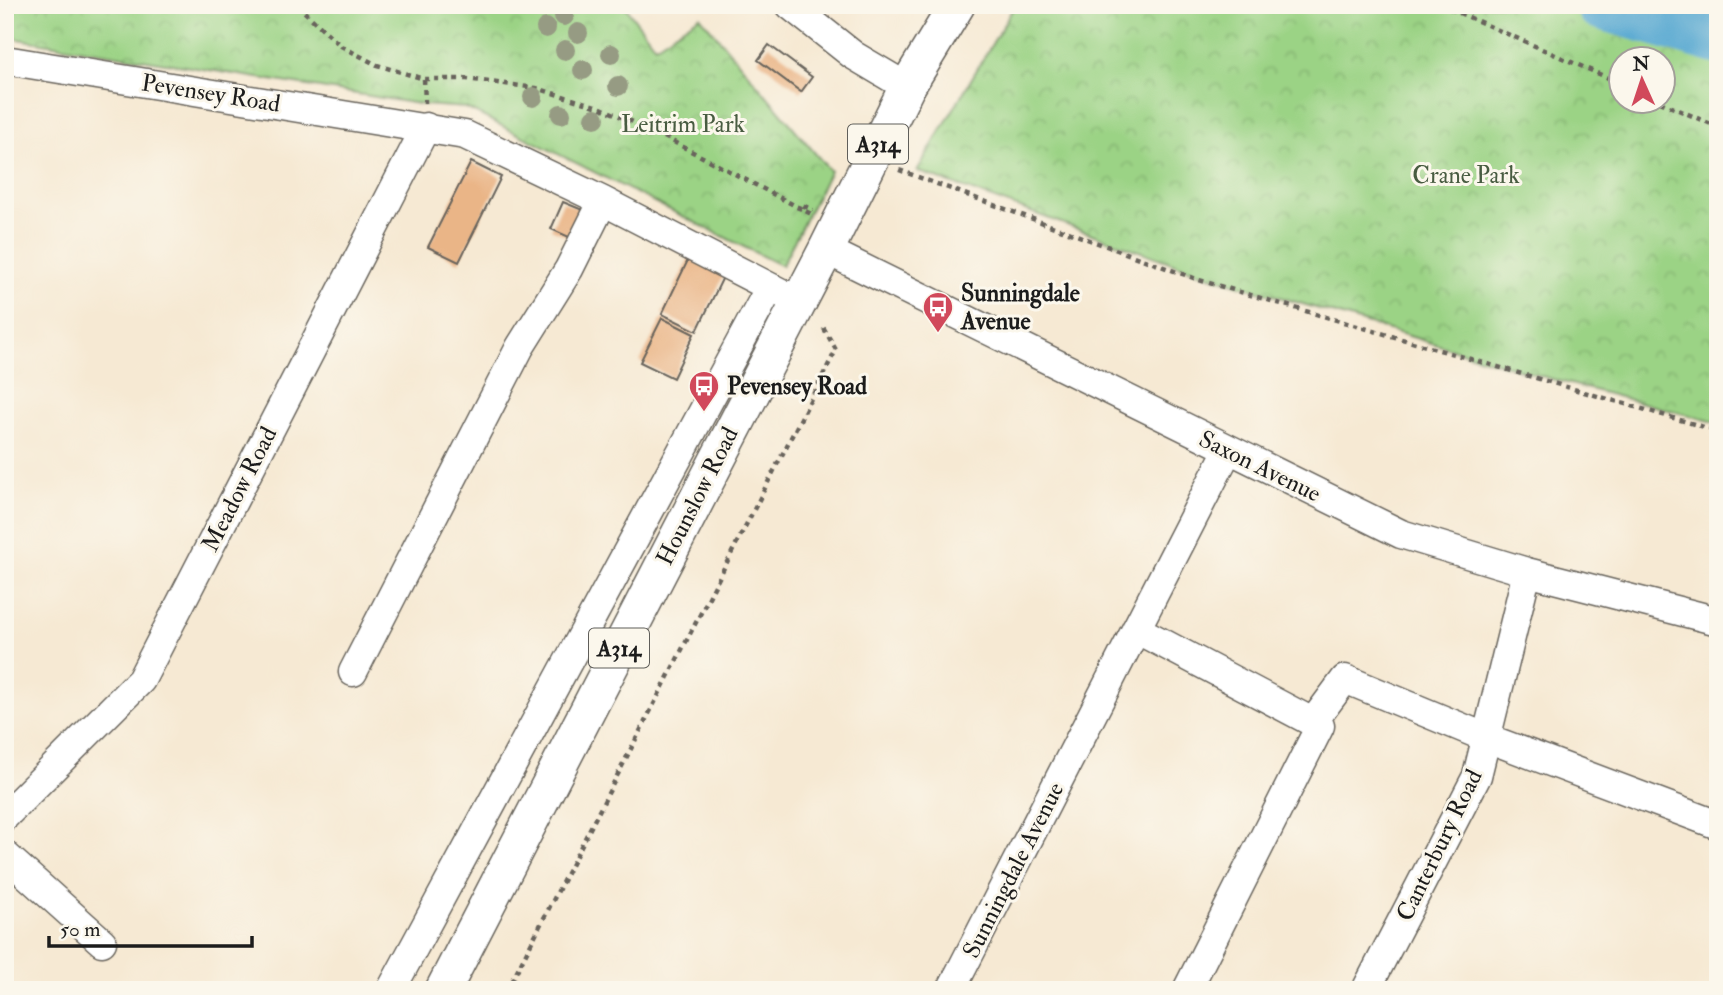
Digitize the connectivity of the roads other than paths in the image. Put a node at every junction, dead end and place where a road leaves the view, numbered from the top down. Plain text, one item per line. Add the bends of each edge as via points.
1 (790, 5) edge
2 (957, 5) edge
3 (5, 60) edge
4 (906, 87) junction
5 (425, 116) junction
6 (603, 201) junction
7 (819, 221) junction
8 (783, 295) junction
9 (1228, 450) junction
10 (1527, 572) junction
11 (1718, 621) edge
12 (1136, 629) junction
13 (353, 672) dead end
14 (1313, 722) junction
15 (1487, 738) junction
16 (5, 816) edge
17 (1718, 825) edge
18 (5, 855) edge
19 (102, 942) dead end
20 (391, 990) edge
21 (443, 990) edge
22 (951, 990) edge
23 (1187, 990) edge
24 (1366, 990) edge

1 - 4 street via 853,55
2 - 4 main road, Hounslow Road / A314
3 - 5 street, Pevensey Road
4 - 7 main road, Hounslow Road / A314 via 872,157
5 - 6 street, Pevensey Road
5 - 16 street, Meadow Road via 141,680
6 - 8 street, Pevensey Road
6 - 13 street via 569,269 520,347
7 - 8 main road, Hounslow Road / A314
7 - 9 street, Saxon Avenue
8 - 20 street
8 - 21 main road, Hounslow Road / A314
9 - 10 street, Saxon Avenue via 1401,534
9 - 12 street, Sunningdale Avenue
10 - 11 street, Saxon Avenue
10 - 15 street, Canterbury Road
12 - 14 street
12 - 22 street, Sunningdale Avenue
14 - 15 street via 1345,678
14 - 23 street via 1320,726
15 - 17 street
15 - 24 street, Canterbury Road via 1477,776
18 - 19 street

